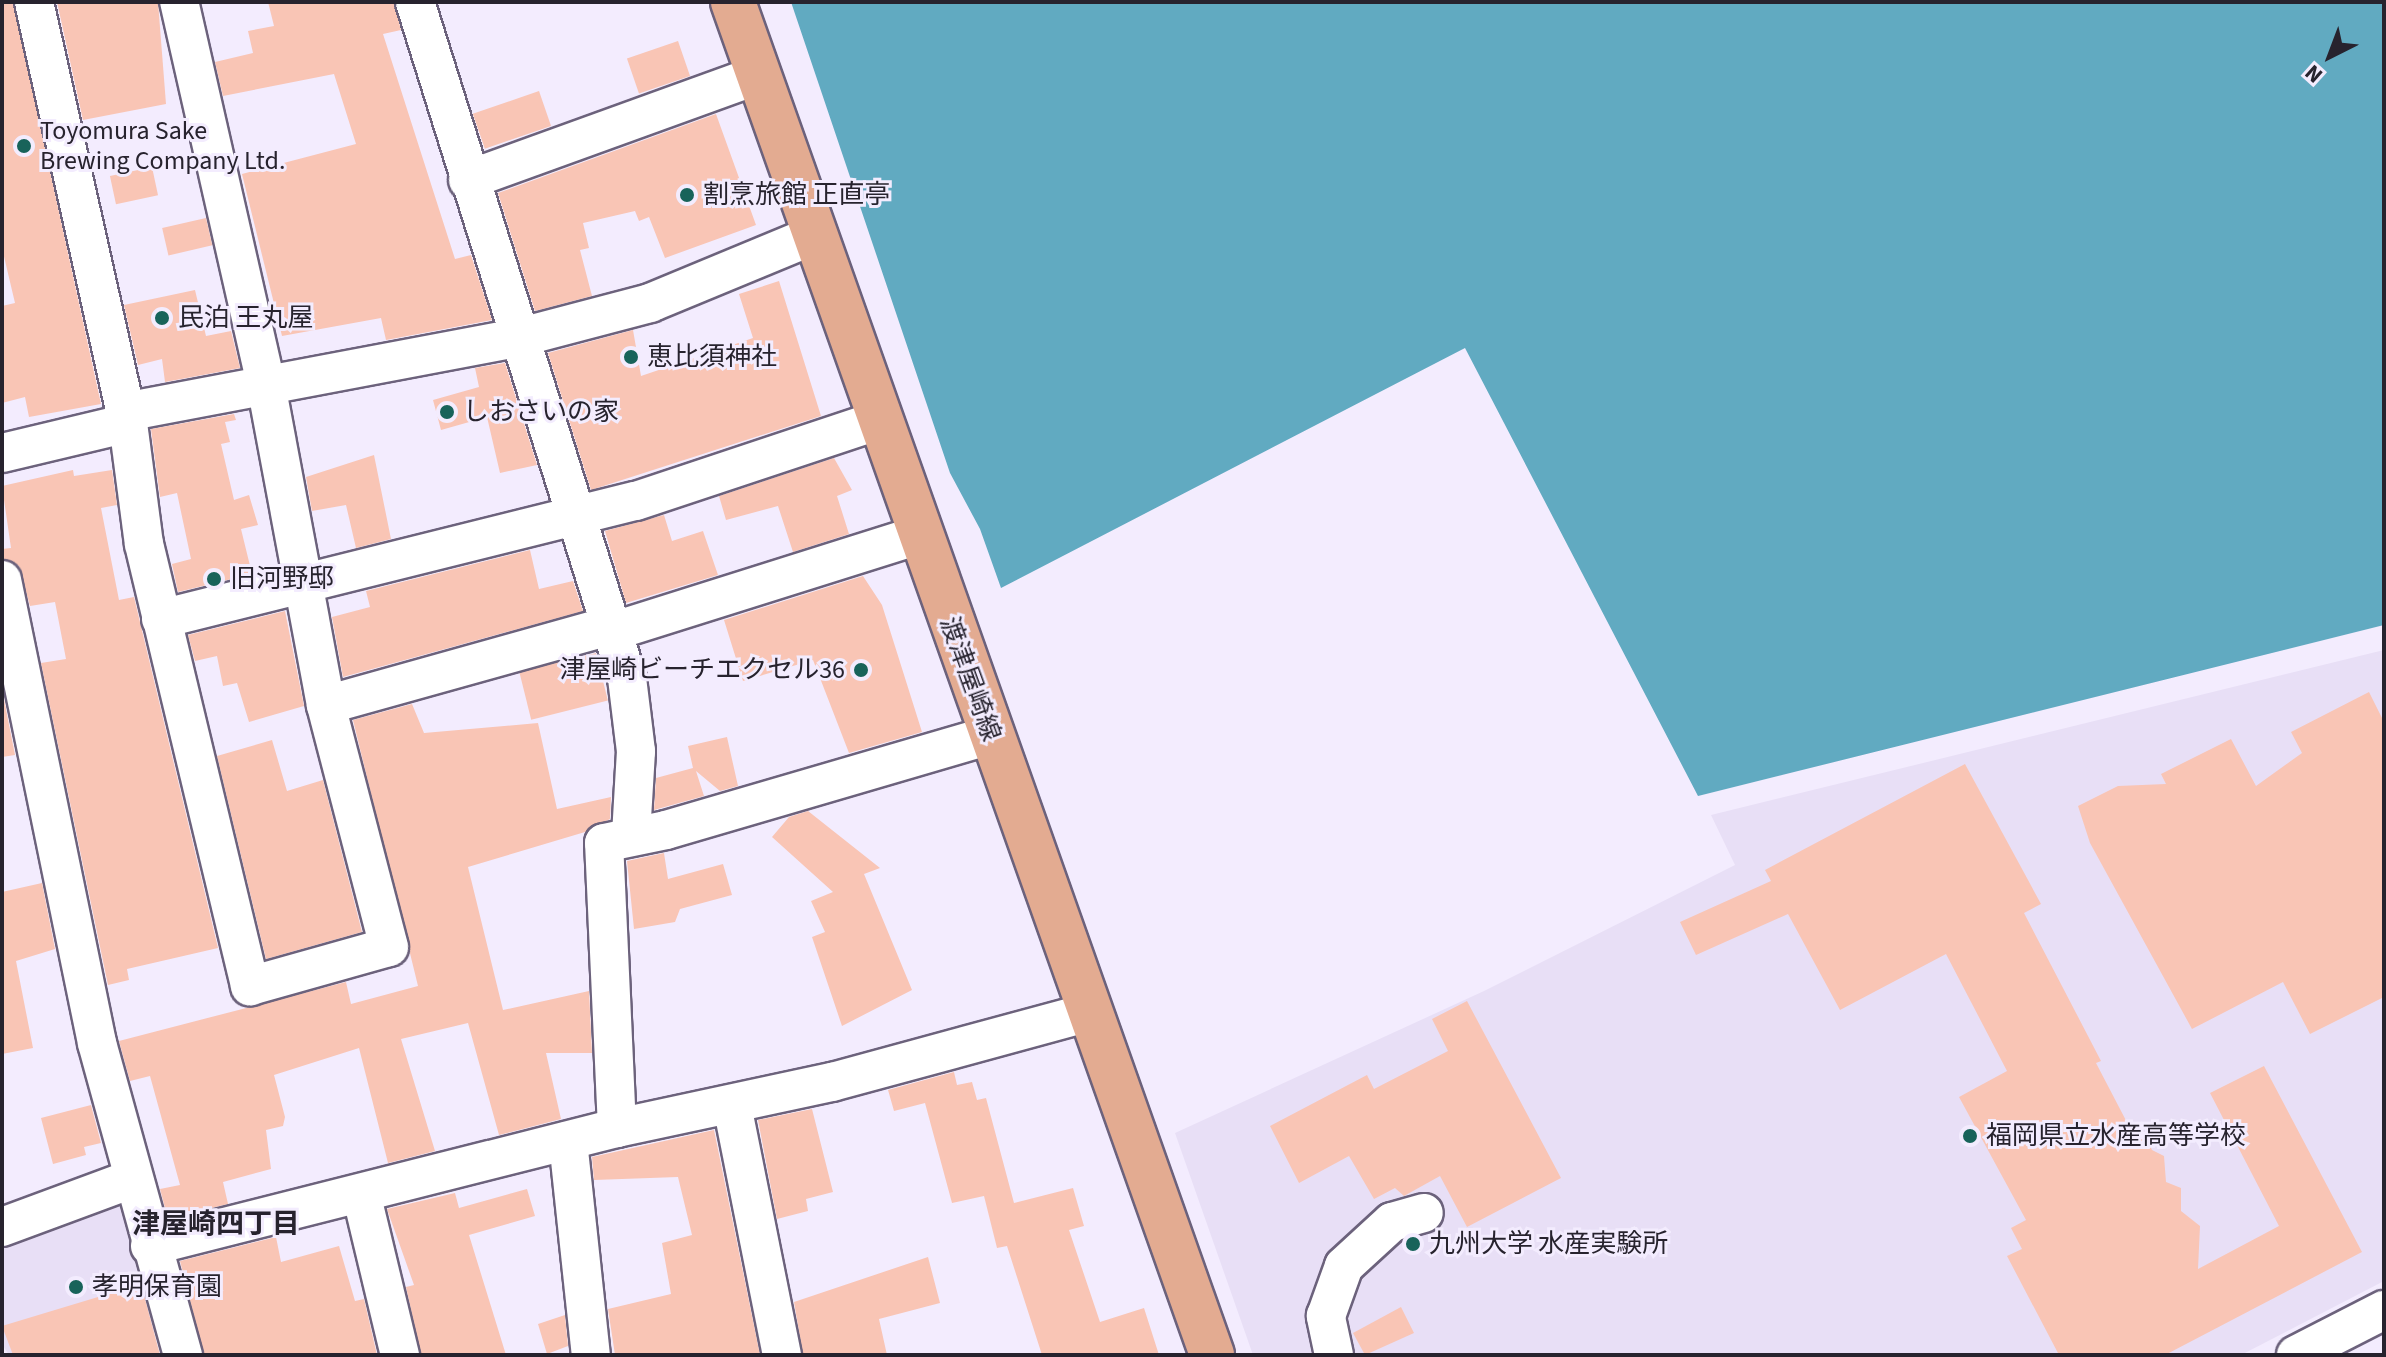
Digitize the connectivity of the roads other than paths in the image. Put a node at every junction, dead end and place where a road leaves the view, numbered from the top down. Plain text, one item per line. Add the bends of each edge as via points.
1 (34, 2) edge
2 (179, 2) edge
3 (415, 2) edge
4 (733, 2) edge
5 (758, 75) junction
6 (468, 180) junction
7 (814, 235) junction
8 (517, 338) junction
9 (266, 384) junction
10 (127, 417) junction
11 (876, 421) junction
12 (2, 453) edge
13 (576, 517) junction
14 (919, 535) junction
15 (2, 580) edge
16 (303, 584) junction
17 (161, 619) junction
18 (614, 631) junction
19 (326, 705) junction
20 (990, 735) junction
21 (631, 834) junction
22 (1090, 1012) junction
23 (732, 1105) junction
24 (617, 1128) junction
25 (568, 1141) junction
26 (132, 1179) junction
27 (362, 1197) junction
28 (1424, 1213) dead end
29 (2, 1227) edge
30 (150, 1246) junction
31 (2384, 1310) edge
32 (183, 1355) edge
33 (400, 1355) edge
34 (591, 1355) edge
35 (782, 1355) edge
36 (1212, 1355) edge
37 (1334, 1355) edge
38 (2296, 1355) edge

1 - 10 street
2 - 9 street
3 - 6 street
4 - 5 main road, 渡津屋崎線
5 - 6 street
5 - 7 main road, 渡津屋崎線
6 - 8 street
7 - 8 street via 650,303
7 - 11 main road, 渡津屋崎線
8 - 9 street
8 - 13 street
9 - 10 street
9 - 16 street
10 - 12 street
10 - 17 street
11 - 13 street
11 - 14 main road, 渡津屋崎線
13 - 16 street
13 - 18 street
14 - 18 street
14 - 20 main road, 渡津屋崎線
15 - 26 street via 97,1043
16 - 17 street
16 - 19 street
17 - 19 street via 250,986 389,947
18 - 19 street via 586,633
18 - 21 street via 636,751
20 - 21 street via 666,830
20 - 22 main road, 渡津屋崎線
21 - 24 street via 604,843
22 - 23 street
22 - 36 main road, 渡津屋崎線
23 - 24 street
23 - 35 street
24 - 25 street
25 - 27 street
25 - 34 street
26 - 29 street
26 - 30 street
27 - 30 street
27 - 33 street
28 - 37 street via 1372,1235 1344,1266 1326,1316
30 - 32 street
31 - 38 street

